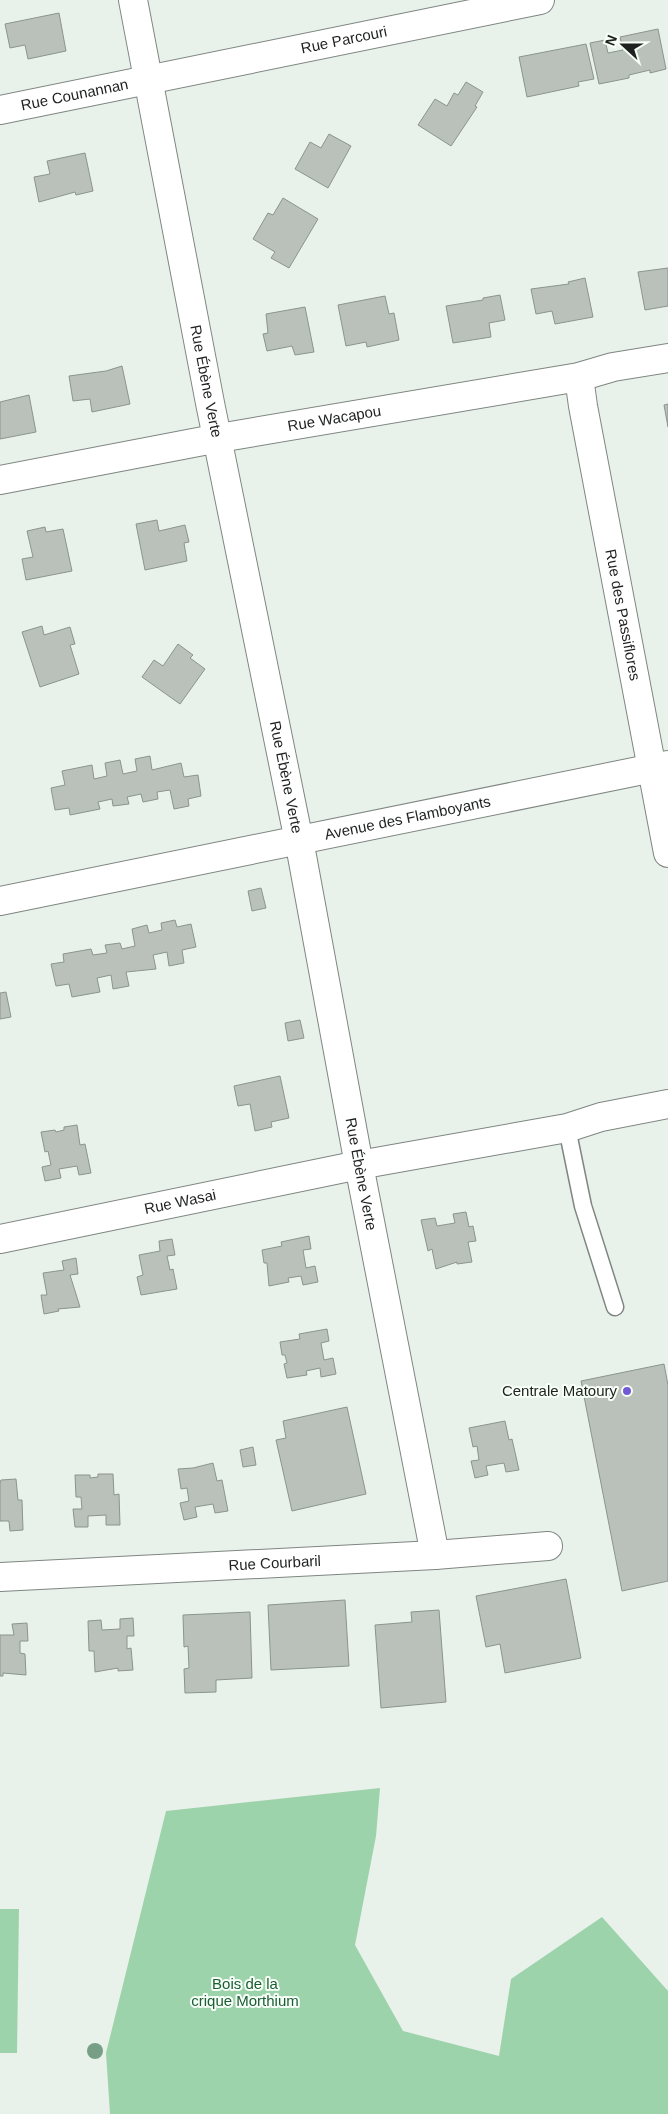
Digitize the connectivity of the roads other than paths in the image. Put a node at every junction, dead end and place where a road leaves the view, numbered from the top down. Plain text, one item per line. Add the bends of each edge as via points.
1 (133, 0) edge
2 (540, 0) edge
3 (149, 80) junction
4 (0, 110) edge
5 (668, 358) edge
6 (580, 377) junction
7 (219, 438) junction
8 (0, 480) edge
9 (659, 767) edge
10 (297, 840) junction
11 (668, 853) edge
12 (0, 901) edge
13 (668, 1104) edge
14 (567, 1128) junction
15 (359, 1165) junction
16 (0, 1239) edge
17 (615, 1307) dead end
18 (548, 1546) dead end
19 (435, 1555) junction
20 (0, 1576) edge

1 - 3 street, Rue Ébène Verte
2 - 3 street, Rue Parcouri
3 - 4 street, Rue Counannan
3 - 7 street, Rue Ébène Verte
5 - 6 street, Rue Wacapou via 613,367
6 - 7 street, Rue Wacapou
6 - 9 street, Rue des Passiflores via 583,406
7 - 8 street, Rue Wacapou
7 - 10 street, Rue Ébène Verte
9 - 10 street, Avenue des Flamboyants
9 - 11 street, Rue des Passiflores
10 - 12 street, Avenue des Flamboyants
10 - 15 street, Rue Ébène Verte
13 - 14 street, Rue Wasai via 601,1117
14 - 15 street, Rue Wasai
14 - 17 lane via 583,1206
15 - 16 street, Rue Wasai
15 - 19 street, Rue Ébène Verte
18 - 19 street, Rue Courbaril
19 - 20 street, Rue Courbaril

